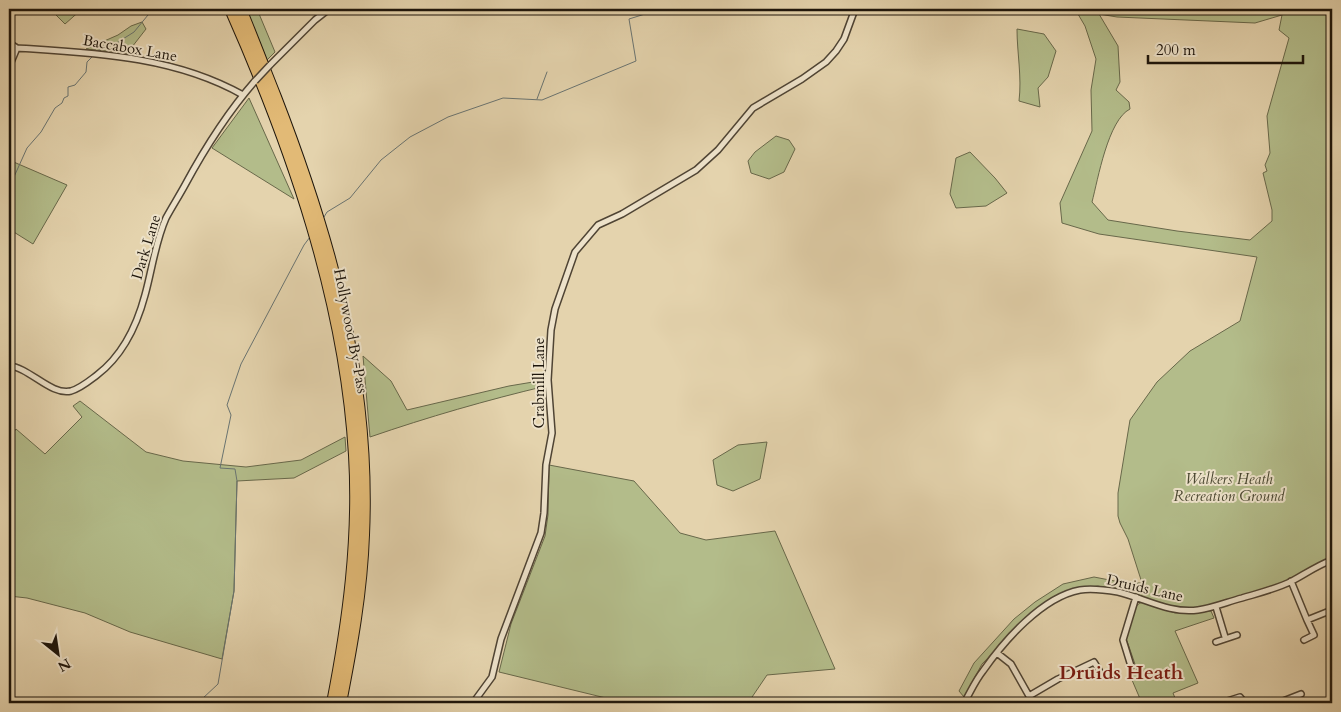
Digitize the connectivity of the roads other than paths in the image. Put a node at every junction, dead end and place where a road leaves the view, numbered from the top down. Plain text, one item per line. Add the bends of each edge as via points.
1 (230, 9) edge
2 (241, 9) edge
3 (329, 9) edge
4 (855, 9) edge
5 (9, 43) edge
6 (18, 48) junction
7 (9, 67) edge
8 (243, 95) junction
9 (9, 366) edge
10 (1332, 560) edge
11 (1291, 581) junction
12 (1136, 597) junction
13 (1216, 607) junction
14 (1332, 610) edge
15 (1307, 620) junction
16 (1237, 635) dead end
17 (1226, 637) junction
18 (1304, 640) dead end
19 (1216, 642) dead end
20 (996, 653) junction
21 (1131, 666) dead end
22 (1099, 670) dead end
23 (1301, 694) dead end
24 (1029, 696) junction
25 (967, 701) edge
26 (332, 703) edge
27 (341, 703) edge
28 (473, 703) edge
29 (1033, 703) edge
30 (1221, 703) edge
31 (1245, 703) edge
32 (1278, 703) edge

1 - 26 highway, Hollywood By-Pass via 277,126 312,226 330,289 345,362 354,457 355,532 345,635
2 - 27 highway, Hollywood By-Pass via 289,132 329,250 354,365 362,434 364,534 354,638
3 - 8 street, Dark Lane, bridge via 314,20
4 - 28 street, Crabmill Lane via 844,39 826,62 753,108 718,150 696,170 598,225 576,252 555,309 549,349 552,434 546,465 541,533 501,639 492,677
5 - 6 street, Baccabox Lane
6 - 7 street
6 - 8 street, Baccabox Lane via 102,53 146,60 191,72
8 - 9 street, Dark Lane via 208,143 166,219 145,296 118,355 83,386 63,392 16,366
10 - 11 street, Druids Lane
11 - 13 street, Druids Lane
11 - 15 street
12 - 13 street, Druids Lane via 1178,610
12 - 20 street, Druids Lane via 1091,589 1065,594 1038,611
12 - 21 street via 1123,640
13 - 17 street
14 - 15 street
15 - 18 street via 1314,636
16 - 17 street
17 - 19 street
20 - 24 street via 1011,664
20 - 25 street, Druids Lane
22 - 24 street via 1094,662
23 - 32 street
24 - 29 street
30 - 31 street via 1240,697

